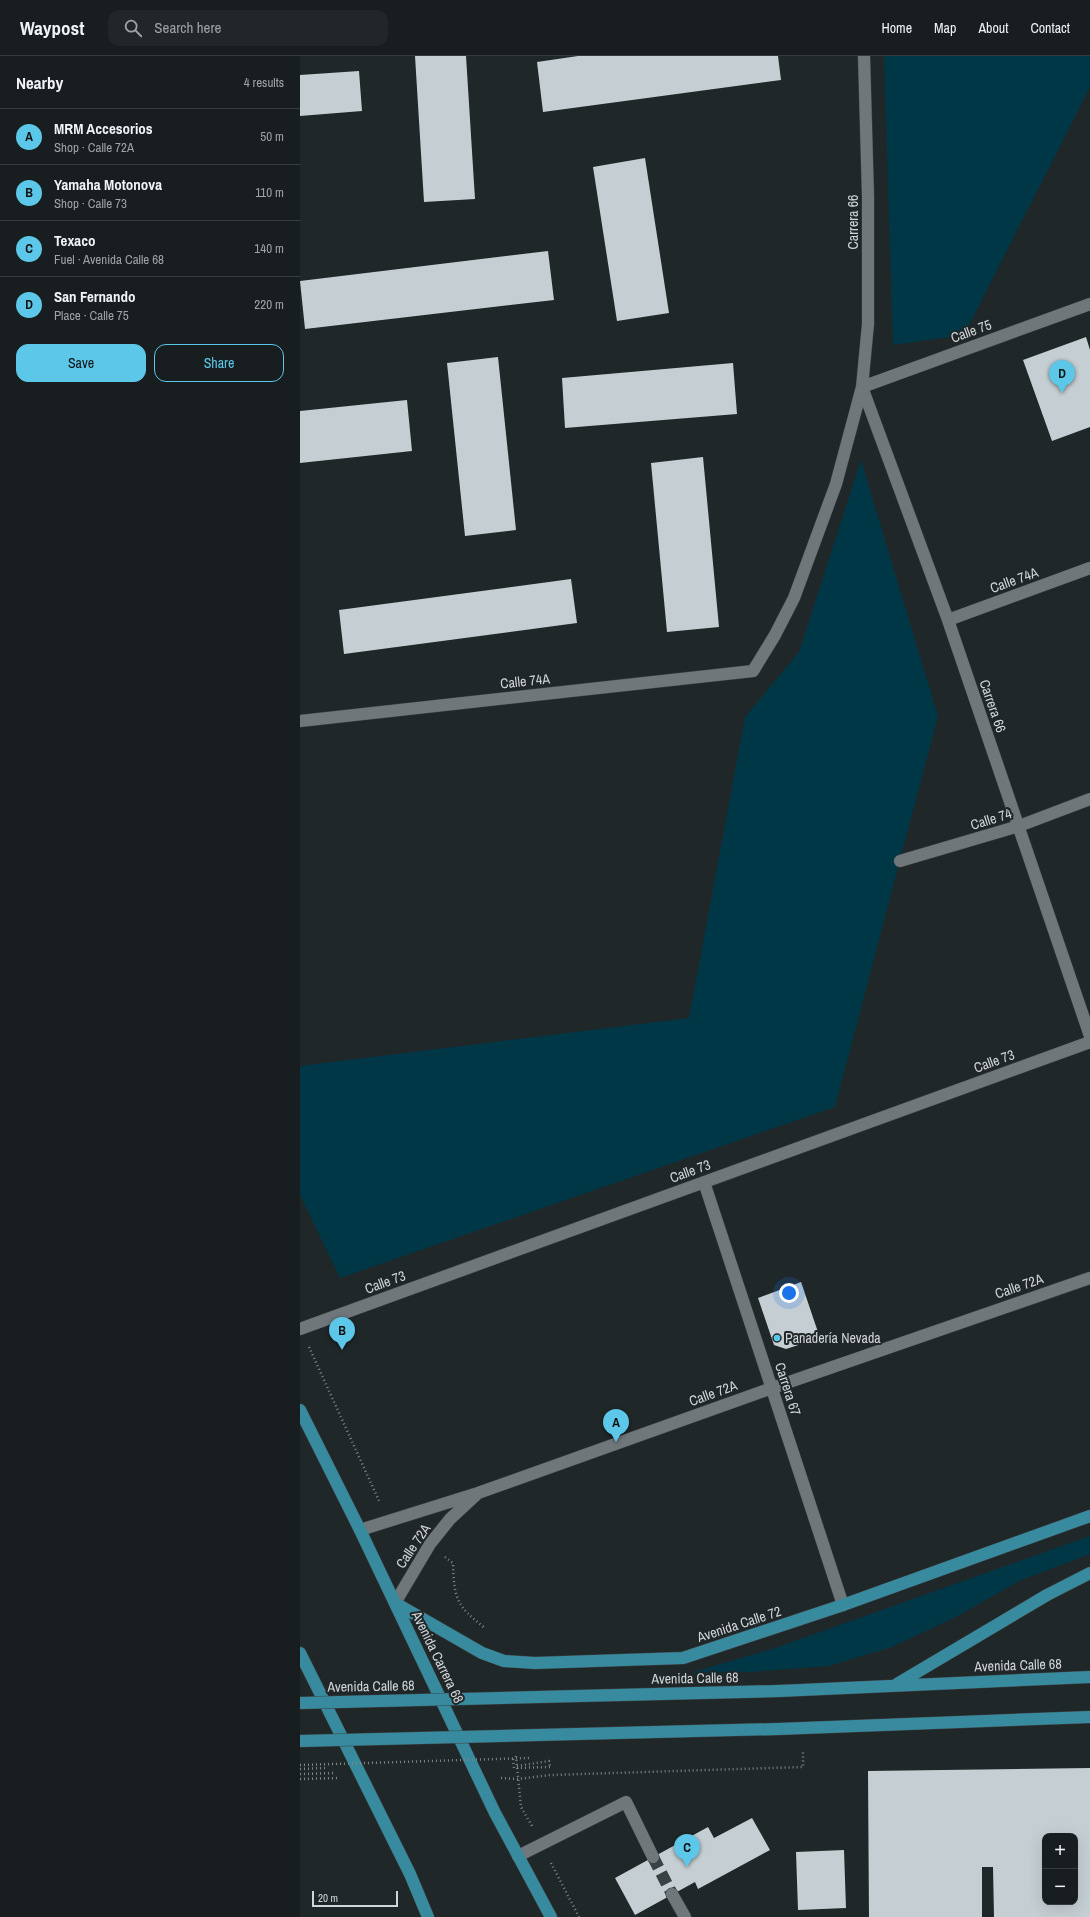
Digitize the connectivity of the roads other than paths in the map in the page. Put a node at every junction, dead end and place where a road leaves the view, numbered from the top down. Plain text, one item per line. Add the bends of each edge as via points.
1 (864, 56) edge
2 (1090, 304) edge
3 (862, 387) junction
4 (1090, 568) edge
5 (948, 620) junction
6 (752, 671) joint
7 (300, 721) edge
8 (1090, 799) edge
9 (1019, 826) junction
10 (900, 861) dead end
11 (1090, 1036) edge
12 (1090, 1042) edge
13 (704, 1182) junction
14 (1090, 1278) edge
15 (300, 1329) edge
16 (772, 1388) junction
17 (300, 1410) edge
18 (478, 1494) junction
19 (1090, 1516) edge
20 (360, 1530) junction
21 (1090, 1572) edge
22 (394, 1603) junction
23 (843, 1605) junction
24 (300, 1653) edge
25 (1090, 1677) edge
26 (895, 1685) junction
27 (300, 1703) edge
28 (1090, 1716) edge
29 (300, 1742) edge
30 (518, 1856) junction
31 (653, 1857) tunnel mouth
32 (672, 1894) tunnel mouth
33 (428, 1917) edge
34 (551, 1917) edge
35 (685, 1917) edge

1 - 3 street, Carrera 66 via 868,324
2 - 3 street, Calle 75
3 - 5 street, Carrera 66
3 - 6 street, Carrera 66 via 836,484 794,598
4 - 5 street, Calle 74A
5 - 9 street, Carrera 66
6 - 7 street, Calle 74A
8 - 9 street, Calle 74
9 - 10 street, Calle 74
9 - 11 street, Carrera 66
12 - 13 street, Calle 73
13 - 15 street, Calle 73
13 - 16 street, Carrera 67
14 - 16 street, Calle 72A
16 - 18 street, Calle 72A
16 - 23 street, Carrera 67
17 - 20 main road, Avenida Carrera 68
18 - 20 street
18 - 22 street, Calle 72A via 450,1519 430,1544
19 - 23 main road, Avenida Calle 72
20 - 22 main road, Avenida Carrera 68
21 - 26 main road
22 - 23 main road, Avenida Calle 72 via 482,1653 504,1661 535,1663 682,1658
22 - 30 main road, Avenida Carrera 68
24 - 33 main road via 410,1874
25 - 26 main road, Avenida Calle 68
26 - 27 main road, Avenida Calle 68, bridge via 779,1691
28 - 29 main road, bridge via 778,1729
30 - 31 street via 626,1802
30 - 34 main road, Avenida Carrera 68
32 - 35 street

